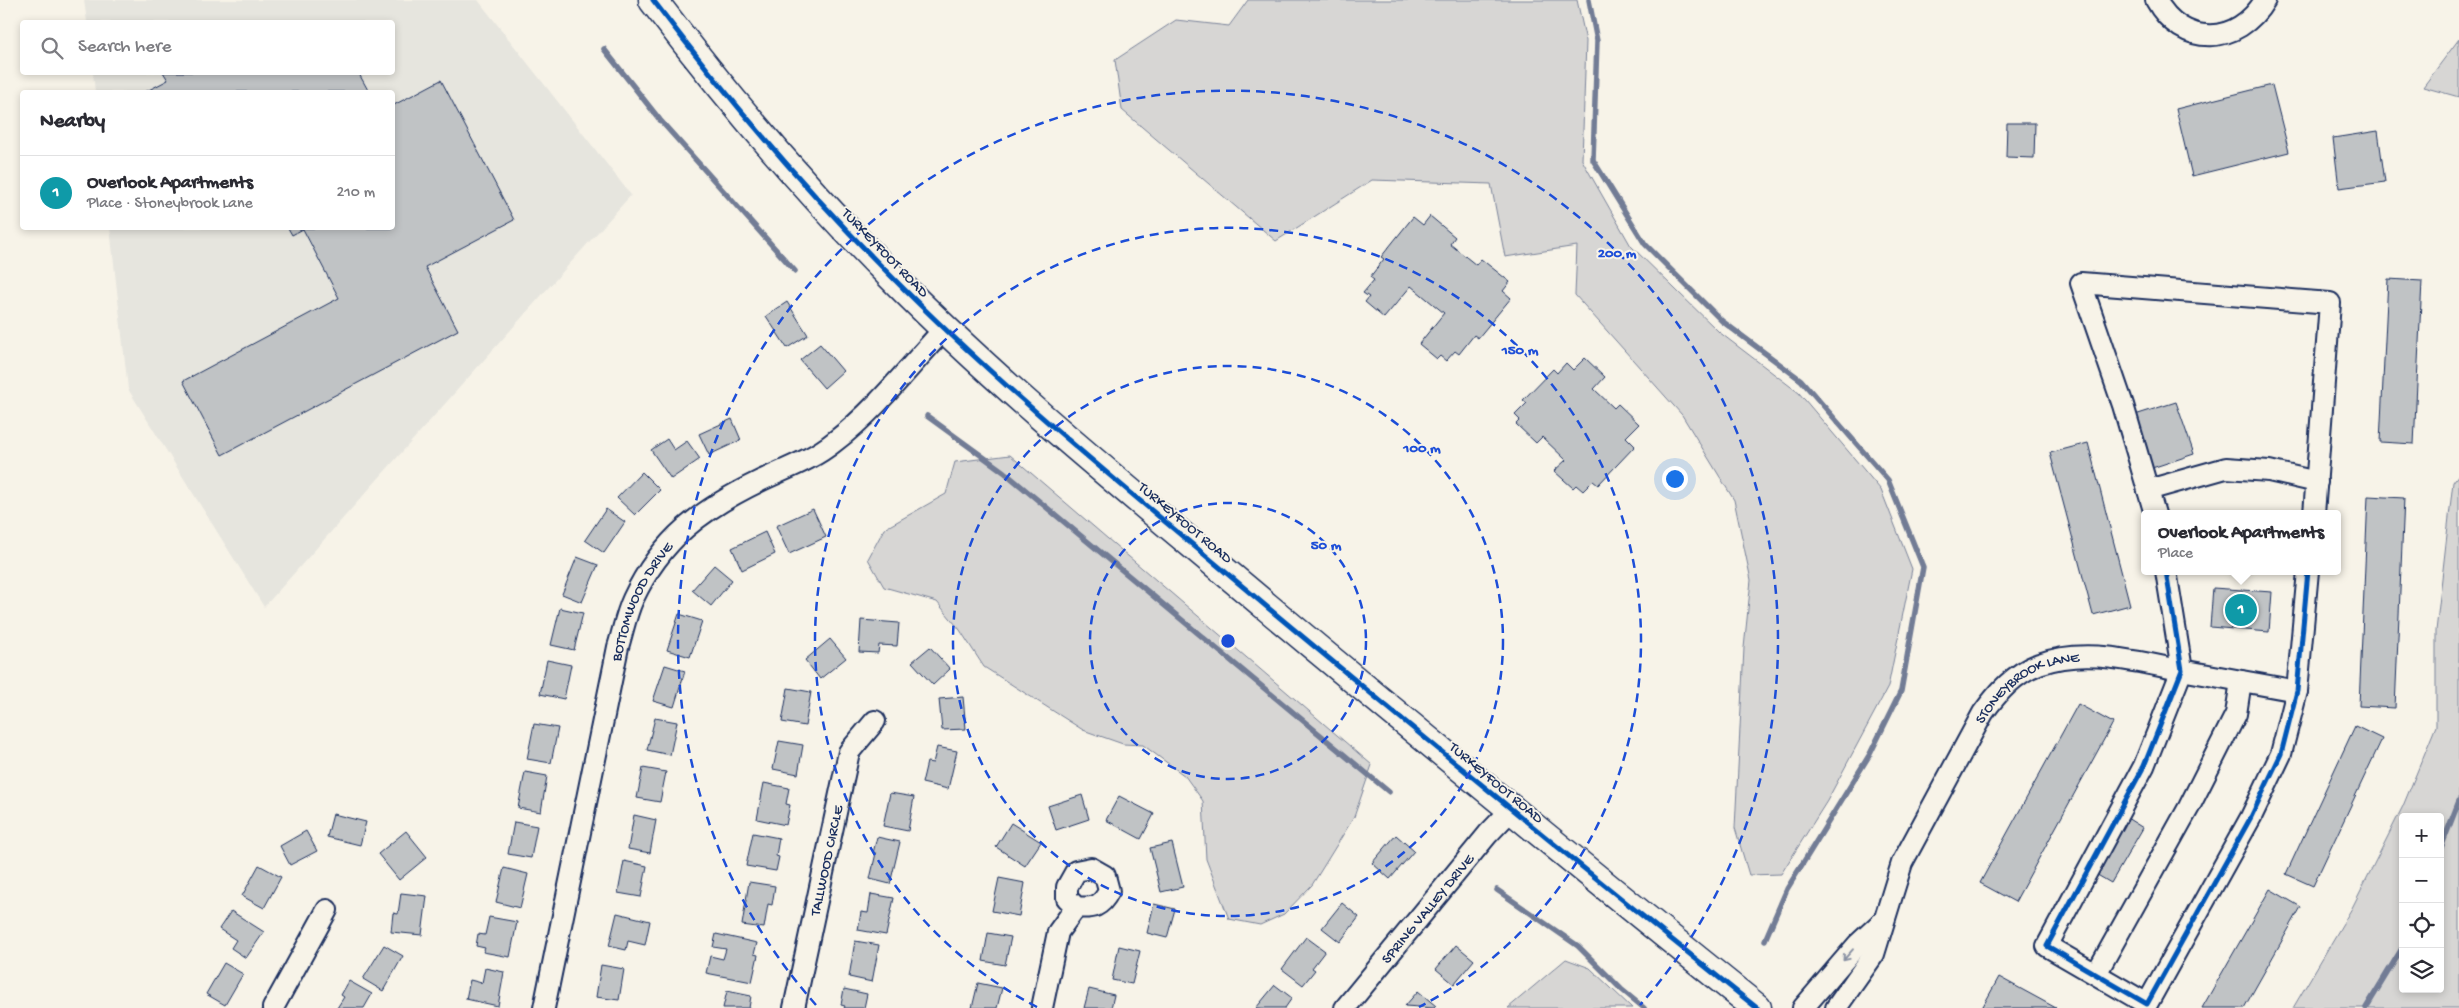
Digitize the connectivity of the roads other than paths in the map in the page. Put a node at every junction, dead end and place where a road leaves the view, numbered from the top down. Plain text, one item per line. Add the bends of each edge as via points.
1 (653, 0) edge
2 (2156, 0) edge
3 (2265, 0) edge
4 (945, 328) junction
5 (2317, 482) junction
6 (2148, 490) junction
7 (2154, 510) edge
8 (2314, 510) edge
9 (2167, 575) edge
10 (2308, 575) edge
11 (2182, 670) junction
12 (2241, 681) junction
13 (2297, 691) junction
14 (875, 721) dead end
15 (1511, 810) junction
16 (1076, 907) dead end
17 (326, 910) dead end
18 (1883, 921) junction
19 (2096, 974) junction
20 (273, 1008) edge
21 (544, 1008) edge
22 (794, 1008) edge
23 (1042, 1008) edge
24 (1345, 1008) edge
25 (1756, 1008) edge
26 (1803, 1008) edge
27 (1836, 1008) edge

1 - 4 main road, TURKEYFOOT ROAD via 756,130 859,243
2 - 3 street via 2174,22 2200,35 2220,35 2238,29 2254,17
4 - 15 main road, TURKEYFOOT ROAD via 1041,418
4 - 21 street, BOTTOMWOOD DRIVE via 855,424 833,443 801,463 704,511 679,532 650,568 632,600 618,647
5 - 6 street via 2269,471 2226,468
5 - 6 street via 2330,303 2081,283
5 - 8 street
6 - 7 street
9 - 11 street
10 - 13 street
11 - 12 street, STONEYBROOK LANE
11 - 18 street, STONEYBROOK LANE via 2104,656 2085,656 2039,664 2016,676 1996,694 1983,713 1902,863
11 - 19 street via 2144,766 2047,946
12 - 13 street, STONEYBROOK LANE
12 - 19 street via 2236,714 2189,807
13 - 19 street via 2281,754 2251,817 2147,1004
14 - 22 street, TALLWOOD CIRCLE via 849,752
15 - 24 street, SPRING VALLEY DRIVE
15 - 25 main road, TURKEYFOOT ROAD
16 - 23 street via 1058,932
17 - 20 street
18 -> 26 street via 1858,944
18 - 27 street, STONEYBROOK LANE via 1874,954

